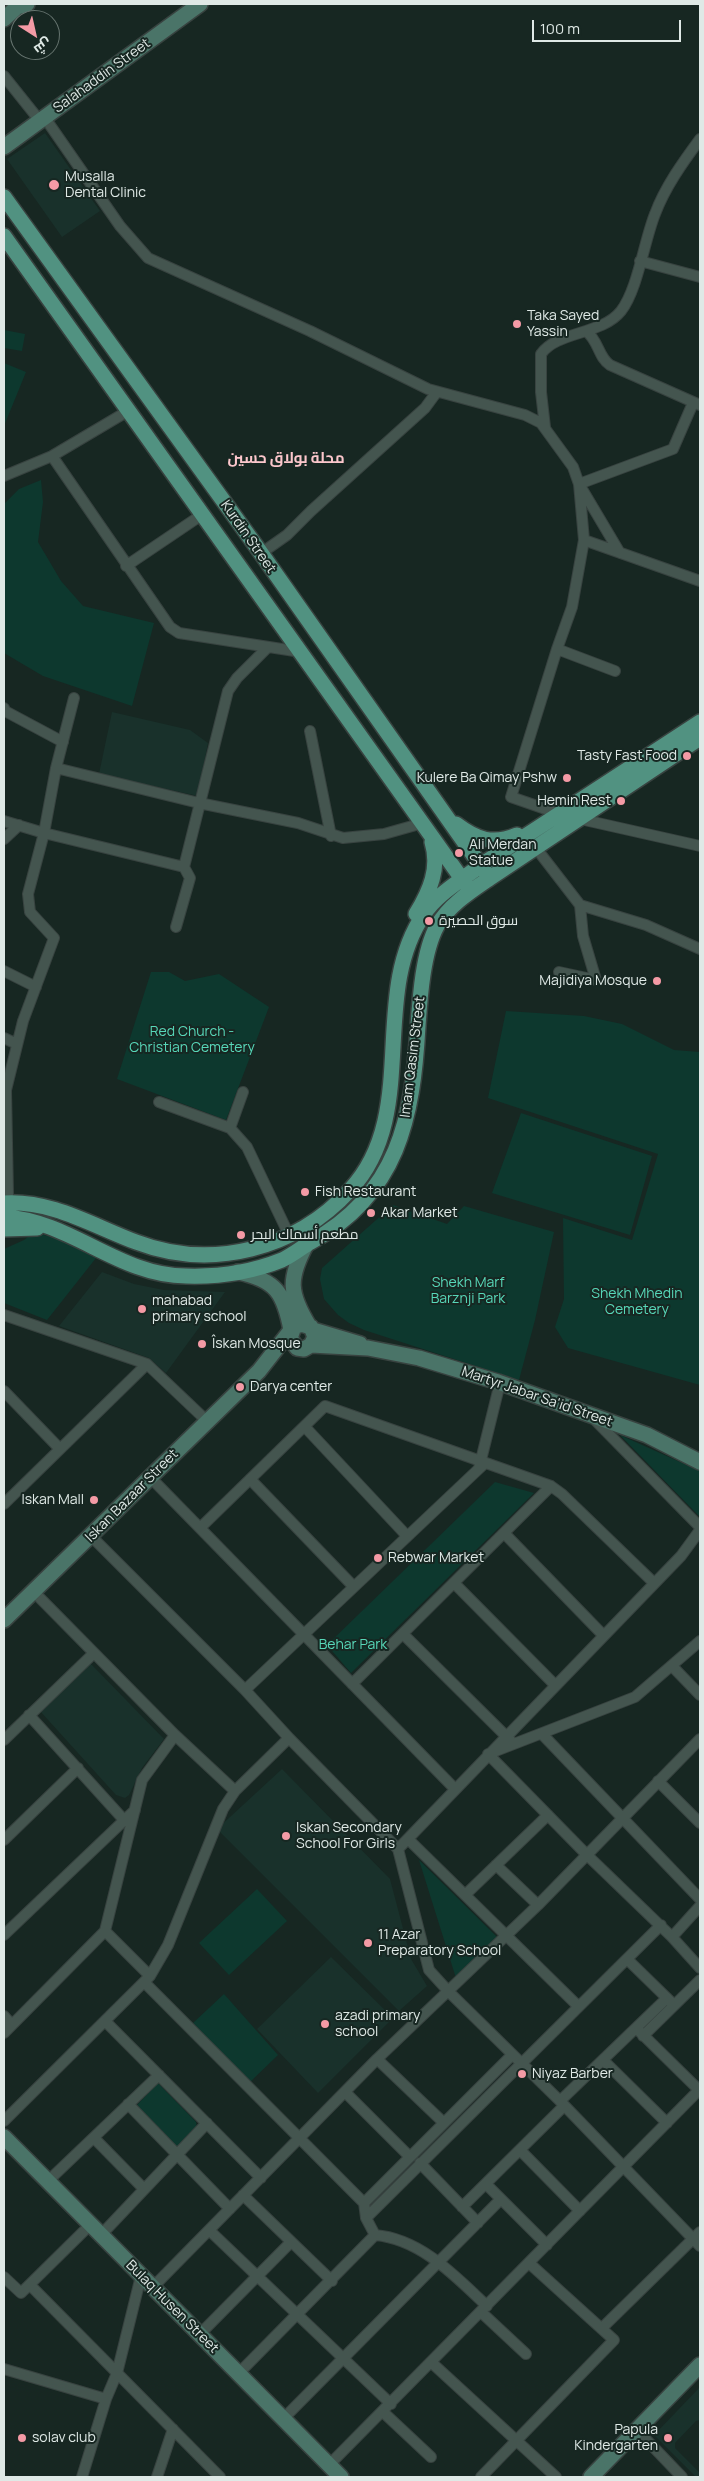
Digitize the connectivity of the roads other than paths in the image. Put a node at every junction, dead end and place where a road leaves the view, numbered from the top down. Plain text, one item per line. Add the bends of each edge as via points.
1 (200, 4) edge
2 (21, 5) edge
3 (4, 19) edge
4 (4, 76) edge
5 (42, 119) junction
6 (700, 139) edge
7 (4, 147) edge
8 (4, 198) edge
9 (4, 236) edge
10 (640, 261) junction
11 (700, 277) edge
12 (586, 332) junction
13 (436, 393) junction
14 (697, 404) edge
15 (128, 411) junction
16 (545, 427) junction
17 (52, 456) junction
18 (193, 459) junction
19 (173, 473) junction
20 (4, 476) edge
21 (579, 484) junction
22 (203, 514) junction
23 (584, 540) junction
24 (620, 553) junction
25 (260, 554) junction
26 (126, 566) junction
27 (700, 581) edge
28 (268, 646) junction
29 (557, 649) junction
30 (300, 652) junction
31 (615, 671) dead end
32 (74, 698) dead end
33 (4, 708) edge
34 (700, 722) edge
35 (310, 731) dead end
36 (700, 738) edge
37 (63, 742) junction
38 (56, 768) junction
39 (199, 803) junction
40 (442, 810) junction
41 (558, 816) junction
42 (580, 819) junction
43 (4, 821) edge
44 (19, 825) junction
45 (426, 829) junction
46 (44, 833) junction
47 (331, 836) junction
48 (4, 839) edge
49 (700, 846) edge
50 (536, 848) junction
51 (184, 867) junction
52 (486, 872) junction
53 (466, 885) junction
54 (580, 905) junction
55 (176, 927) dead end
56 (410, 941) junction
57 (700, 949) edge
58 (4, 971) edge
59 (559, 972) dead end
60 (36, 987) junction
61 (4, 1038) edge
62 (17, 1044) junction
63 (5, 1090) edge
64 (243, 1092) dead end
65 (390, 1093) junction
66 (410, 1096) junction
67 (160, 1102) dead end
68 (230, 1128) junction
69 (5, 1202) edge
70 (50, 1228) junction
71 (4, 1229) edge
72 (289, 1235) junction
73 (306, 1245) junction
74 (238, 1272) junction
75 (4, 1315) edge
76 (292, 1330) junction
77 (307, 1337) junction
78 (148, 1364) junction
79 (259, 1371) junction
80 (500, 1383) junction
81 (5, 1395) edge
82 (591, 1416) junction
83 (207, 1421) junction
84 (305, 1427) junction
85 (60, 1449) junction
86 (700, 1462) edge
87 (481, 1464) junction
88 (151, 1478) junction
89 (250, 1479) junction
90 (551, 1486) junction
91 (4, 1504) edge
92 (200, 1528) junction
93 (700, 1529) edge
94 (504, 1533) junction
95 (91, 1536) junction
96 (407, 1536) junction
97 (653, 1582) junction
98 (454, 1583) junction
99 (354, 1587) junction
100 (34, 1592) junction
101 (4, 1620) edge
102 (304, 1634) junction
103 (403, 1634) junction
104 (603, 1635) junction
105 (700, 1641) edge
106 (94, 1653) junction
107 (672, 1666) junction
108 (352, 1684) junction
109 (555, 1685) junction
110 (245, 1690) junction
111 (700, 1695) edge
112 (29, 1715) junction
113 (542, 1734) junction
114 (175, 1735) junction
115 (506, 1736) junction
116 (289, 1738) junction
117 (4, 1740) edge
118 (514, 1744) junction
119 (698, 1745) edge
120 (488, 1754) junction
121 (78, 1768) junction
122 (658, 1781) junction
123 (455, 1789) junction
124 (235, 1791) junction
125 (136, 1809) junction
126 (548, 1815) junction
127 (622, 1818) junction
128 (124, 1820) junction
129 (700, 1823) edge
130 (408, 1838) junction
131 (4, 1840) edge
132 (398, 1849) junction
133 (587, 1855) junction
134 (496, 1865) junction
135 (465, 1895) junction
136 (700, 1899) edge
137 (538, 1906) junction
138 (700, 1906) edge
139 (660, 1925) junction
140 (105, 1931) junction
141 (4, 1935) edge
142 (507, 1936) junction
143 (672, 1937) junction
144 (627, 1959) junction
145 (700, 1968) edge
146 (148, 1979) junction
147 (700, 1980) edge
148 (449, 1992) junction
149 (671, 2002) junction
150 (578, 2006) junction
151 (4, 2016) edge
152 (105, 2021) junction
153 (12, 2025) junction
154 (636, 2028) junction
155 (4, 2034) edge
156 (644, 2036) junction
157 (512, 2055) junction
158 (377, 2060) junction
159 (603, 2060) junction
160 (521, 2064) junction
161 (159, 2075) junction
162 (700, 2089) edge
163 (345, 2092) junction
164 (562, 2103) junction
165 (128, 2104) junction
166 (4, 2121) edge
167 (667, 2122) junction
168 (207, 2123) junction
169 (444, 2123) junction
170 (4, 2137) edge
171 (94, 2138) junction
172 (299, 2139) junction
173 (520, 2150) junction
174 (176, 2155) junction
175 (410, 2157) junction
176 (420, 2163) junction
177 (623, 2167) junction
178 (261, 2178) junction
179 (47, 2182) junction
180 (486, 2184) junction
181 (144, 2190) junction
182 (243, 2195) junction
183 (501, 2199) junction
184 (364, 2203) junction
185 (462, 2207) junction
186 (230, 2209) junction
187 (580, 2211) junction
188 (366, 2218) junction
189 (478, 2223) junction
190 (95, 2230) junction
191 (209, 2230) junction
192 (376, 2234) junction
193 (698, 2239) edge
194 (291, 2242) junction
195 (547, 2245) junction
196 (439, 2261) junction
197 (529, 2264) junction
198 (140, 2276) junction
199 (257, 2276) junction
200 (4, 2278) edge
201 (332, 2281) junction
202 (30, 2285) junction
203 (152, 2288) junction
204 (484, 2309) junction
205 (298, 2315) junction
206 (602, 2328) junction
207 (199, 2335) junction
208 (526, 2354) dead end
209 (342, 2359) junction
210 (432, 2363) junction
211 (700, 2365) edge
212 (4, 2369) edge
213 (117, 2373) junction
214 (239, 2373) junction
215 (106, 2399) junction
216 (391, 2404) junction
217 (383, 2412) junction
218 (284, 2418) junction
219 (173, 2429) junction
220 (637, 2430) junction
221 (517, 2442) junction
222 (431, 2457) dead end
223 (329, 2465) junction
224 (82, 2477) edge
225 (157, 2477) edge
226 (220, 2477) edge
227 (341, 2477) edge
228 (481, 2477) edge
229 (556, 2477) edge
230 (591, 2477) edge
231 (682, 2477) edge

1 - 5 street, Salahaddin Street
2 - 3 street
4 - 5 street
5 - 7 street, Salahaddin Street
5 - 13 street via 120,226 148,258 310,331
6 - 10 street via 664,192
8 - 18 main road, Kurdin Street
9 - 15 main road, Kurdin Street
10 - 11 street
10 - 12 street via 621,311 608,322
12 - 14 street via 594,338 607,363
12 - 16 street via 551,344 540,356
13 - 16 street via 531,417
13 - 25 street via 425,408 300,524
14 - 21 street via 673,449
15 - 17 street
15 - 19 main road, Kurdin Street
16 - 21 street via 573,467
17 - 20 street
17 - 26 street
18 - 19 main road
18 - 25 main road, Kurdin Street
19 - 22 main road, Kurdin Street
21 - 23 street
21 - 24 street
22 - 26 street
22 - 30 main road, Kurdin Street
23 - 24 street
23 - 29 street via 572,608
24 - 27 street
25 - 40 main road, Kurdin Street
26 - 28 street via 170,627 179,633
28 - 30 street
28 - 39 street via 228,691
29 - 31 street
29 - 41 street via 511,797
30 - 45 main road, Kurdin Street
32 - 37 street
33 - 37 street
34 - 41 main road, Imam Qasim Street
35 - 47 street
36 - 42 main road, Imam Qasim Street
37 - 38 street
38 - 39 street
38 - 46 street
39 - 47 street via 298,823
39 - 51 street
40 - 41 main road via 469,833 493,842
40 - 52 main road, Kurdin Street
41 - 52 main road, Imam Qasim Street
42 - 49 street
42 - 50 main road, Imam Qasim Street
43 - 44 street
44 - 46 street
44 - 48 street
45 - 47 street via 356,838
45 - 53 main road, Kurdin Street
45 - 56 main road via 435,853 434,874 412,924
46 - 51 street
46 - 60 street via 28,894 30,912 54,938
50 - 52 main road, Imam Qasim Street
50 - 54 street
51 - 55 street via 190,878
52 - 53 main road, Imam Qasim Street
53 - 56 main road, Imam Qasim Street via 430,906
53 - 66 main road, Imam Qasim Street via 443,917 432,941 420,999
54 - 57 street via 646,926
54 - 59 street via 583,936 596,980
56 - 65 main road, Imam Qasim Street via 398,996
58 - 60 street
60 - 62 street
61 - 62 street
62 - 63 street
63 - 69 street
64 - 68 street
65 - 66 main road
65 - 72 main road, Imam Qasim Street via 382,1135 361,1177 327,1211
66 - 73 main road, Imam Qasim Street via 401,1137 372,1193 341,1224
67 - 68 street
68 - 72 street via 247,1147
69 - 70 main road via 29,1220
69 - 72 main road, Imam Qasim Street via 64,1212 152,1248 183,1253 239,1252 266,1246
70 - 71 main road, Imam Qasim Street
70 - 74 main road, Imam Qasim Street via 153,1273 184,1277
73 - 74 main road, Imam Qasim Street via 283,1259
73 - 77 street via 292,1282
74 - 76 street via 255,1276 275,1287 285,1304
75 - 78 street
76 - 77 street via 301,1324
76 - 79 street
77 - 79 street
77 - 80 street, Martyr Jabar Sa'id Street via 350,1340 368,1348 419,1358
78 - 83 street
78 - 85 street
79 - 83 street, Iskan Bazaar Street
80 - 82 street, Martyr Jabar Sa'id Street
80 - 87 street
81 - 85 street
82 - 86 street, Martyr Jabar Sa'id Street via 647,1435
82 - 93 street
83 - 88 street, Iskan Bazaar Street
84 - 87 street via 325,1406
84 - 89 street
84 - 96 street
85 - 91 street
87 - 90 street
87 - 96 street
88 - 92 street
88 - 95 street, Iskan Bazaar Street
89 - 92 street
89 - 99 street
90 - 94 street
90 - 97 street
92 - 102 street
93 - 97 street via 681,1556
94 - 98 street
94 - 104 street
95 - 100 street, Iskan Bazaar Street
95 - 110 street
96 - 99 street
97 - 104 street
98 - 103 street
98 - 109 street
99 - 102 street
100 - 101 street, Iskan Bazaar Street
100 - 106 street
102 - 108 street
102 - 110 street
103 - 108 street
103 - 115 street
104 - 109 street
105 - 107 street
106 - 112 street
106 - 114 street
107 - 111 street
107 - 113 street via 636,1697
108 - 123 street
109 - 115 street
110 - 116 street
112 - 117 street
112 - 121 street
113 - 118 street
113 - 127 street
114 - 124 street
114 - 125 street via 142,1780
115 - 118 street
115 - 120 street
116 - 124 street
116 - 132 street
118 - 120 street
119 - 122 street
120 - 123 street
120 - 126 street
121 - 128 street
121 - 131 street
122 - 127 street
122 - 129 street
123 - 130 street
124 - 146 street via 223,1809 168,1945
125 - 128 street
125 - 140 street
126 - 133 street
126 - 134 street
127 - 133 street
127 - 136 street
128 - 141 street
130 - 132 street
130 - 135 street
132 - 148 street via 429,1970
133 - 137 street
133 - 139 street
134 - 135 street
134 - 137 street
135 - 142 street
137 - 142 street
138 - 143 street
139 - 143 street
139 - 144 street
140 - 146 street
140 - 153 street
142 - 148 street
142 - 150 street
143 - 145 street
144 - 149 street
144 - 150 street
146 - 152 street
146 - 172 street
147 - 149 street
148 - 157 street
148 - 158 street
149 - 154 street
149 - 156 street
150 - 160 street
151 - 153 street
152 - 161 street
152 - 166 street
153 - 155 street
154 - 156 street
154 - 159 street
156 - 162 street
157 - 160 street
157 - 169 street
158 - 163 street
158 - 169 street
159 - 164 street
159 - 167 street
160 - 164 street
160 - 176 street
161 - 165 street
161 - 168 street
162 - 167 street
163 - 172 street
163 - 175 street
164 - 173 street
164 - 177 street
165 - 171 street
165 - 174 street
167 - 177 street
168 - 174 street
168 - 178 street
169 - 175 street
170 - 179 street, Bulaq Husen Street
171 - 179 street
171 - 181 street
172 - 178 street
172 - 184 street
173 - 180 street
173 - 187 street
174 - 181 street
174 - 186 street
175 - 184 street
176 - 185 street
176 - 188 street
177 - 187 street
177 - 193 street
178 - 182 street
179 - 190 street, Bulaq Husen Street
180 - 183 street
180 - 185 street
181 - 190 street
182 - 186 street
182 - 194 street
183 - 189 street
183 - 195 street
184 - 188 street
185 - 189 street
186 - 191 street
187 - 195 street
188 - 192 street
189 - 196 street
190 - 198 street, Bulaq Husen Street
190 - 202 street
191 - 199 street
191 - 203 street
192 - 196 street via 388,2236
192 - 201 street
193 - 206 street
194 - 199 street
194 - 201 street
195 - 197 street
196 - 204 street
196 - 209 street
197 - 204 street
197 - 206 street
198 - 203 street, Bulaq Husen Street
198 - 213 street
199 - 205 street
199 - 207 street
200 - 202 street via 22,2293
201 - 205 street
202 - 213 street
203 - 207 street, Bulaq Husen Street
204 - 208 street
204 - 210 street
205 - 209 street
205 - 214 street
206 - 221 street via 614,2340
207 - 214 street, Bulaq Husen Street
209 - 216 street
209 - 218 street
210 - 216 street
210 - 221 street
211 - 220 street
212 - 215 street
213 - 215 street
213 - 219 street
214 - 218 street, Bulaq Husen Street
215 - 224 street
216 - 217 street
217 - 222 street
217 - 223 street
218 - 223 street, Bulaq Husen Street
219 - 225 street
219 - 226 street
220 - 230 street
220 - 231 street
221 - 228 street
221 - 229 street
223 - 227 street, Bulaq Husen Street

